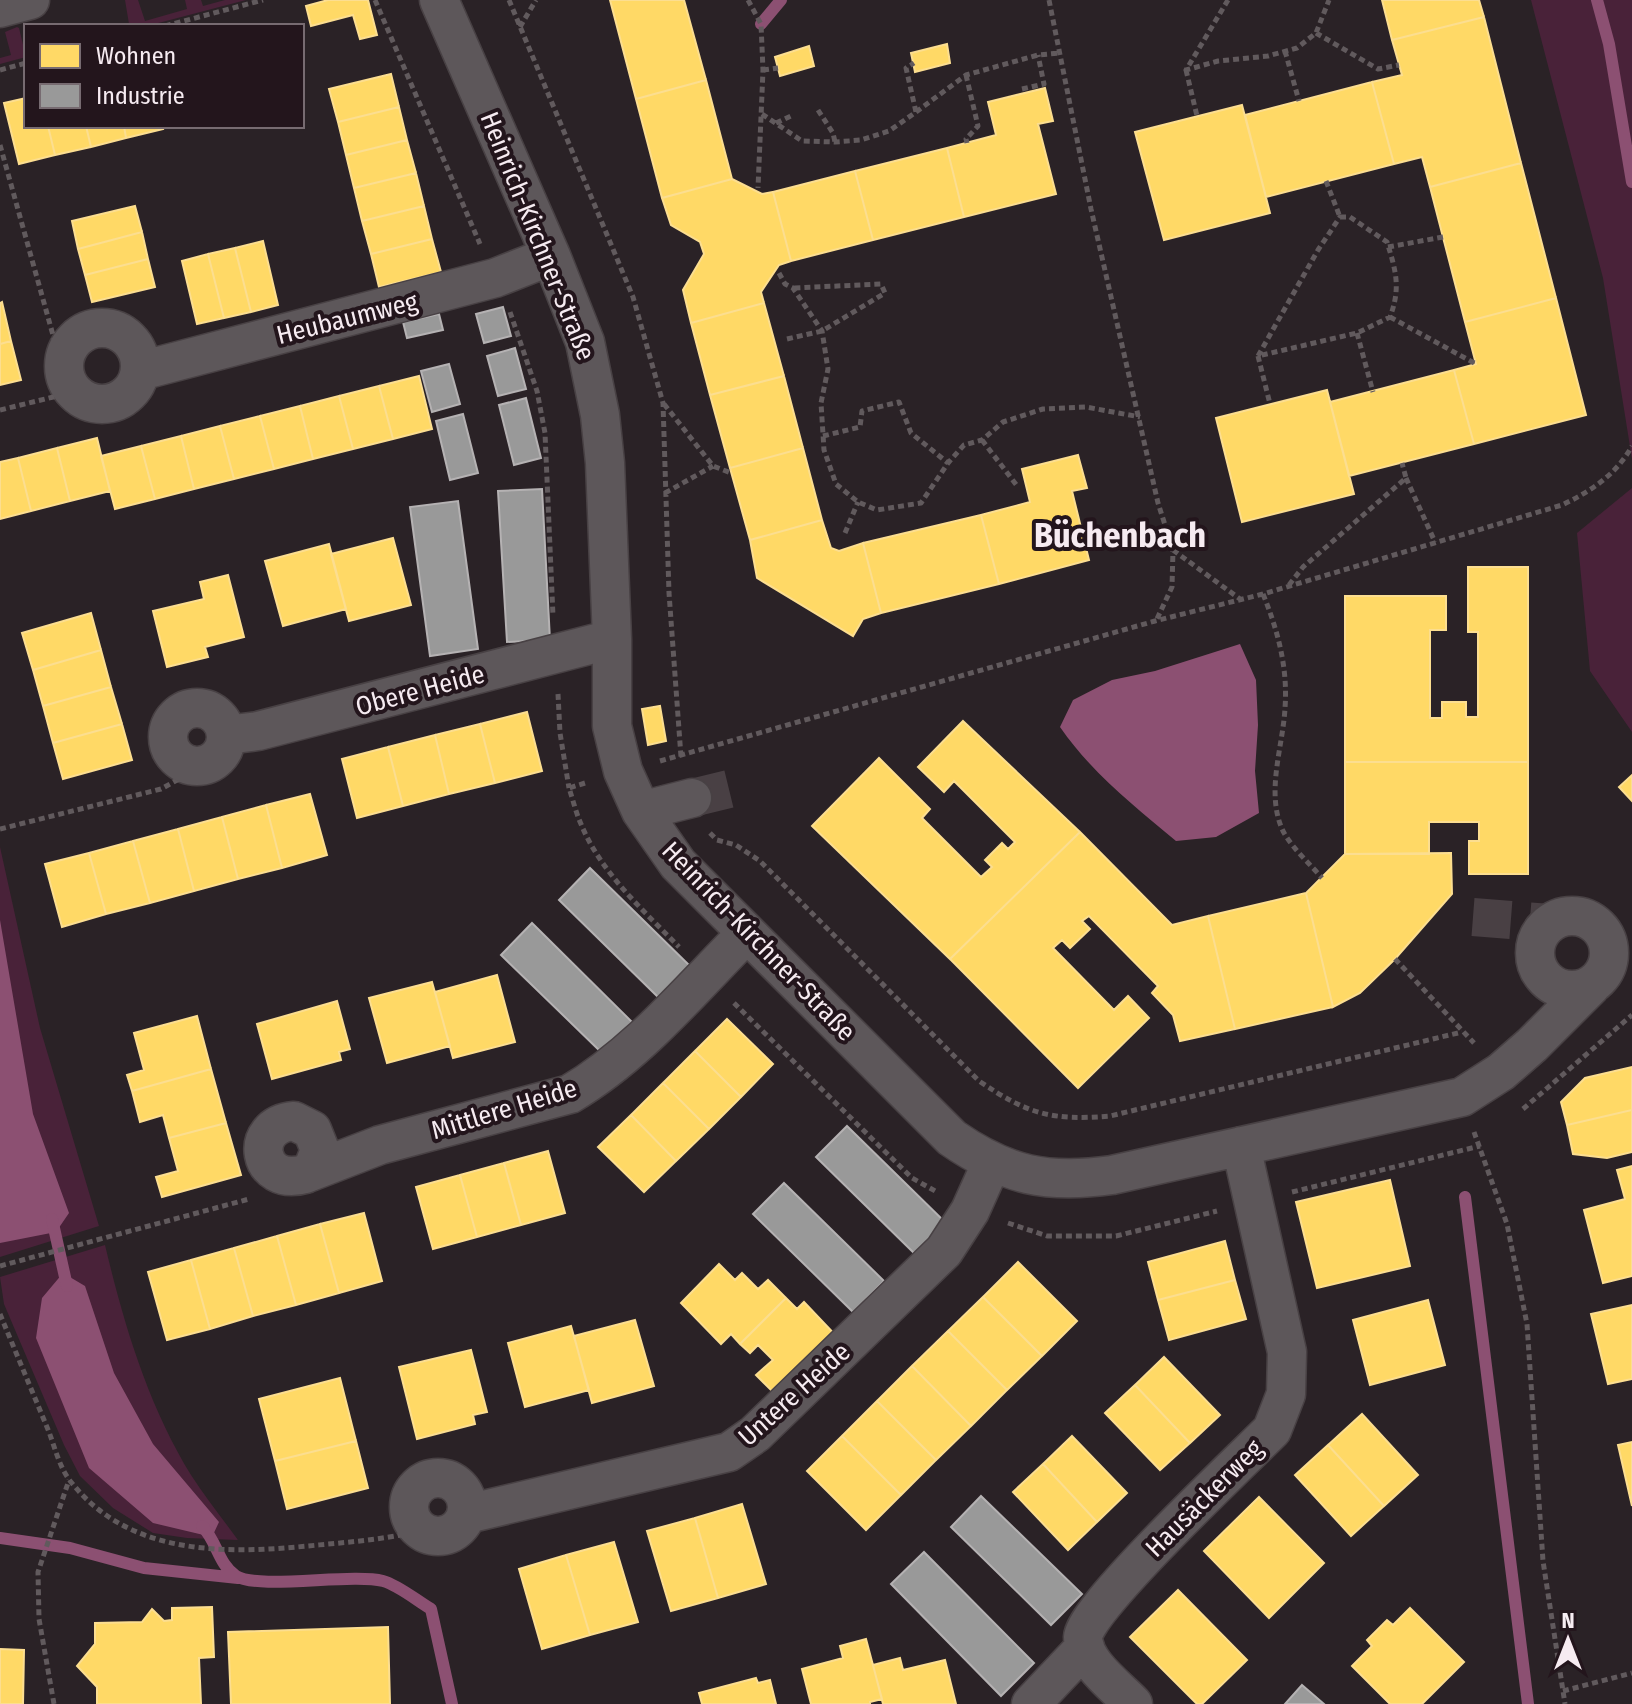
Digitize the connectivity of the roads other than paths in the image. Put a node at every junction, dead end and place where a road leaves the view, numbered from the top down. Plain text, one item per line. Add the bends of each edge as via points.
1 (30, 0) edge
2 (439, 0) edge
3 (0, 8) edge
4 (551, 256) junction
5 (140, 371) junction
6 (612, 639) junction
7 (215, 750) road end
8 (692, 798) tunnel mouth
9 (641, 811) junction
10 (747, 933) junction
11 (1610, 975) edge
12 (1241, 1146) junction
13 (992, 1162) junction
14 (305, 1174) road end
15 (467, 1514) junction
16 (1085, 1647) junction
17 (1031, 1704) edge
18 (1133, 1704) edge

1 - 3 street
2 - 4 street, Heinrich-Kirchner-Straße
4 - 5 street, Heubaumweg via 495,278
4 - 6 street, Heinrich-Kirchner-Straße via 585,342 600,415
5 - 5 street via 134,345 113,329 87,330 68,348 69,382 84,400 107,404 129,393
6 - 7 street, Obere Heide via 258,731
6 - 9 street, Heinrich-Kirchner-Straße via 612,726 623,771
8 - 9 street
9 - 10 street, Heinrich-Kirchner-Straße via 678,864
10 - 13 street, Heinrich-Kirchner-Straße via 952,1138
10 - 14 street, Mittlere Heide via 646,1036 570,1094 380,1145
11 - 12 street, Heinrich-Kirchner-Straße via 1501,1072 1462,1097
12 - 13 street, Heinrich-Kirchner-Straße via 1079,1180 1029,1175
12 - 16 street, Hausäckerweg via 1287,1352 1286,1394 1272,1430 1093,1614 1084,1630
13 - 15 street, Untere Heide via 944,1251 755,1434 729,1452
15 - 15 street, Untere Heide via 447,1535 428,1535 409,1515 410,1496 422,1481 442,1477 465,1494
16 - 17 street, Hausäckerweg
16 - 18 street

